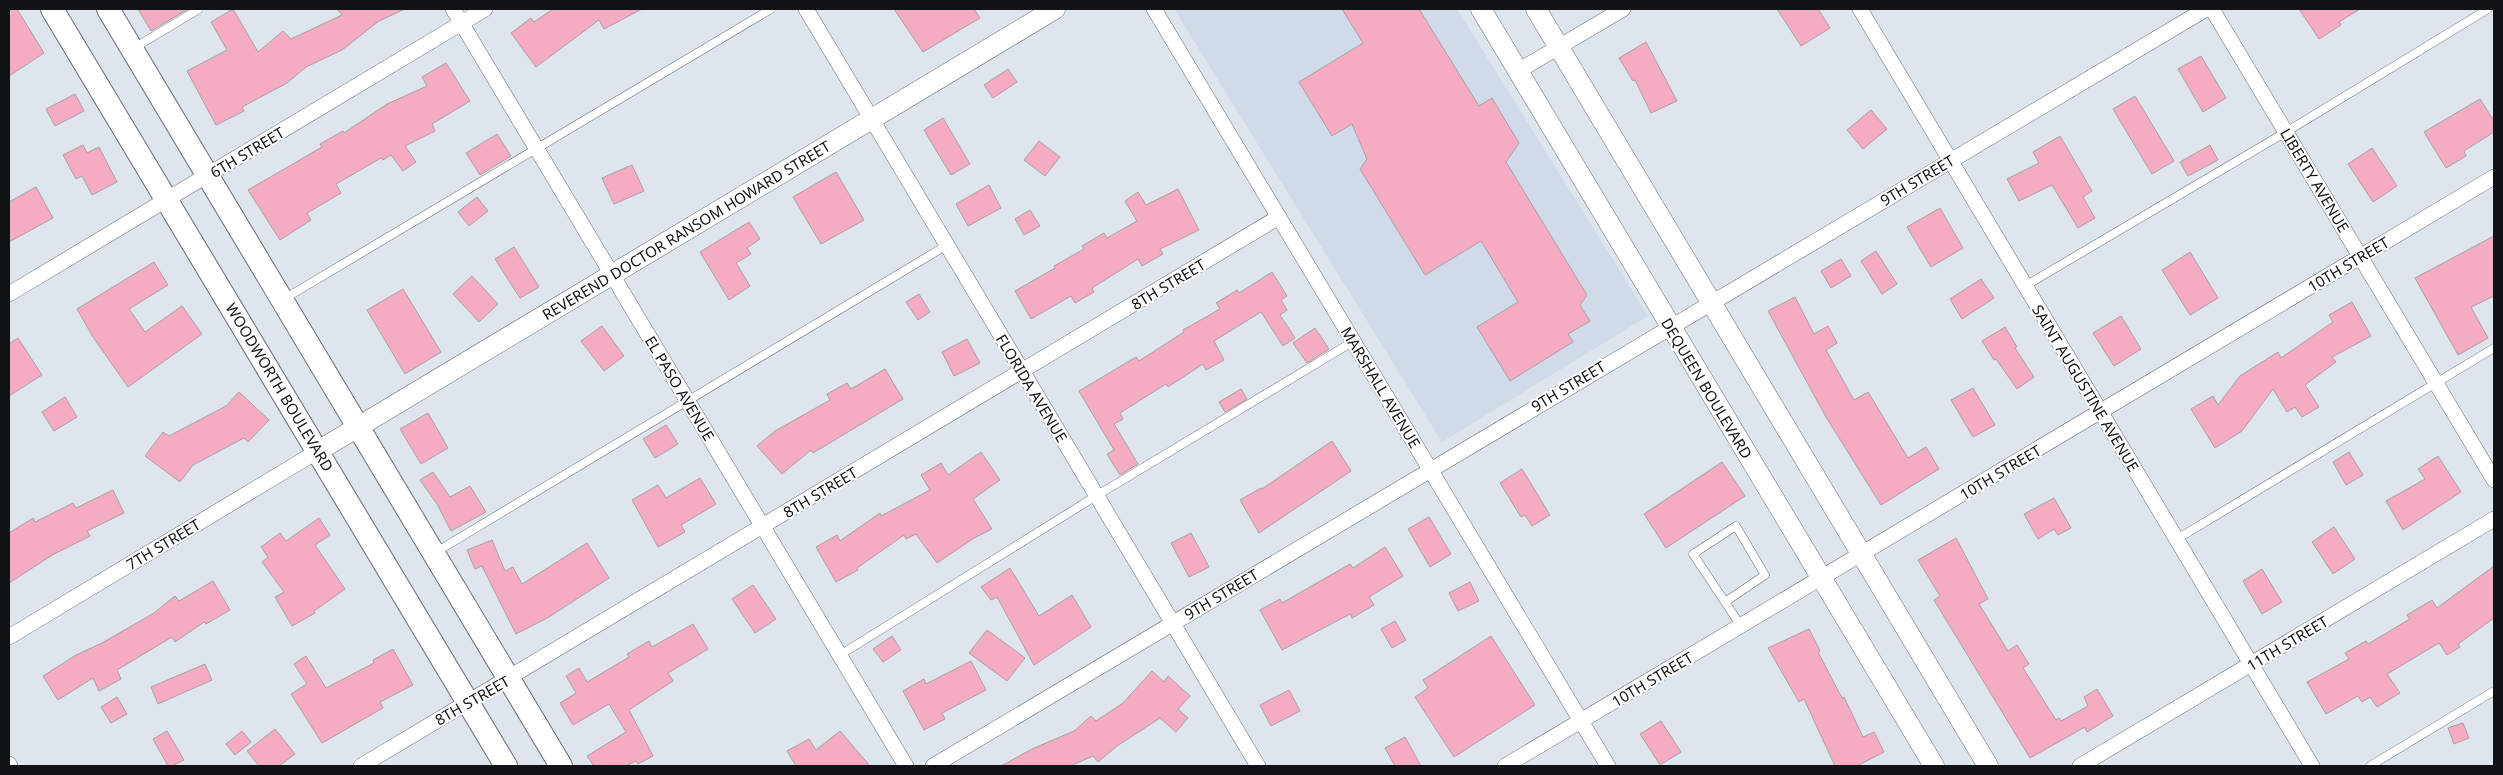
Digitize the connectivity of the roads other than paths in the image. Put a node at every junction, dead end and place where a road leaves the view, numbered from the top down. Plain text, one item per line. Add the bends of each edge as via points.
1 (52, 9) edge
2 (108, 9) edge
3 (199, 9) edge
4 (453, 9) edge
5 (485, 9) edge
6 (771, 9) edge
7 (806, 9) edge
8 (1055, 9) edge
9 (1154, 9) edge
10 (1481, 9) edge
11 (1536, 9) edge
12 (1623, 9) edge
13 (1860, 9) edge
14 (2206, 9) edge
15 (2212, 9) edge
16 (2488, 9) edge
17 (461, 23) junction
18 (1558, 47) junction
19 (132, 49) junction
20 (1518, 71) junction
21 (871, 119) junction
22 (2286, 132) junction
23 (537, 149) junction
24 (1950, 160) junction
25 (208, 175) junction
26 (2494, 177) edge
27 (167, 200) junction
28 (1279, 218) junction
29 (946, 245) junction
30 (2361, 257) junction
31 (612, 274) junction
32 (2025, 286) junction
33 (9, 294) edge
34 (282, 300) junction
35 (1710, 302) junction
36 (1670, 325) junction
37 (1354, 341) junction
38 (2494, 348) edge
39 (1022, 371) junction
40 (2436, 383) junction
41 (688, 401) junction
42 (2101, 412) junction
43 (358, 426) junction
44 (318, 451) junction
45 (1430, 469) junction
46 (2494, 480) edge
47 (1096, 496) junction
48 (2494, 519) edge
49 (762, 526) junction
50 (2176, 539) junction
51 (434, 553) junction
52 (1862, 555) junction
53 (1822, 578) junction
54 (1725, 602) junction
55 (1172, 623) junction
56 (1741, 626) junction
57 (9, 637) edge
58 (840, 655) junction
59 (2252, 664) junction
60 (509, 678) junction
61 (2494, 691) edge
62 (468, 702) junction
63 (1581, 721) junction
64 (361, 766) edge
65 (506, 766) edge
66 (562, 766) edge
67 (906, 766) edge
68 (933, 766) edge
69 (1258, 766) edge
70 (1505, 766) edge
71 (1608, 766) edge
72 (1934, 766) edge
73 (1988, 766) edge
74 (2080, 766) edge
75 (2312, 766) edge
76 (2370, 766) edge

1 - 27 main road, WOODWORTH BOULEVARD
2 - 19 main road
3 - 19 lane
4 - 17 street, EL PASO AVENUE
5 - 17 street, 6TH STREET
6 - 23 lane
7 - 21 street, FLORIDA AVENUE
8 - 21 street, REVEREND DOCTOR RANSOM HOWARD STREET
9 - 28 street, MARSHALL AVENUE
10 - 20 street, DEQUEEN BOULEVARD
11 - 18 street
12 - 18 street
13 - 24 street, SAINT AUGUSTINE AVENUE
14 - 24 street, 9TH STREET
15 - 22 street, LIBERTY AVENUE
16 - 22 lane
17 - 23 street, EL PASO AVENUE
17 - 25 street, 6TH STREET
18 - 20 street
18 - 35 street
19 - 25 main road
20 - 36 street, DEQUEEN BOULEVARD
21 - 29 street, FLORIDA AVENUE
21 - 31 street, REVEREND DOCTOR RANSOM HOWARD STREET
22 - 30 street, LIBERTY AVENUE
22 - 32 lane
23 - 31 street, EL PASO AVENUE
23 - 34 lane
24 - 32 street, SAINT AUGUSTINE AVENUE
24 - 35 street, 9TH STREET
25 - 27 street, 6TH STREET
25 - 34 main road
26 - 30 street, 10TH STREET
27 - 33 street, 6TH STREET
27 - 44 main road, WOODWORTH BOULEVARD
28 - 37 street, MARSHALL AVENUE
28 - 39 street, 8TH STREET
29 - 39 street, FLORIDA AVENUE
29 - 41 lane
30 - 40 street, LIBERTY AVENUE
30 - 42 street, 10TH STREET
31 - 41 street, EL PASO AVENUE
31 - 43 street, REVEREND DOCTOR RANSOM HOWARD STREET
32 - 42 street, SAINT AUGUSTINE AVENUE
34 - 43 main road
35 - 36 street, 9TH STREET
35 - 52 street
36 - 45 street, 9TH STREET
36 - 53 street, DEQUEEN BOULEVARD
37 - 45 street, MARSHALL AVENUE
37 - 47 lane
38 - 40 lane
39 - 47 street, FLORIDA AVENUE
39 - 49 street, 8TH STREET
40 - 46 street, LIBERTY AVENUE
40 - 50 lane
41 - 49 street, EL PASO AVENUE
41 - 51 lane
42 - 50 street, SAINT AUGUSTINE AVENUE
42 - 52 street, 10TH STREET
43 - 44 street, REVEREND DOCTOR RANSOM HOWARD STREET
43 - 51 main road
44 - 57 street, 7TH STREET
44 - 62 main road, WOODWORTH BOULEVARD
45 - 55 street, 9TH STREET
45 - 63 street, MARSHALL AVENUE
47 - 55 street, FLORIDA AVENUE
47 - 58 lane
48 - 59 street, 11TH STREET
49 - 58 street, EL PASO AVENUE
49 - 60 street, 8TH STREET
50 - 59 street, SAINT AUGUSTINE AVENUE
51 - 60 main road
52 - 53 street, 10TH STREET
52 - 73 street
53 - 56 street, 10TH STREET
53 - 72 street, DEQUEEN BOULEVARD
54 - 54 lane via 1693,554 1736,526 1766,575
54 - 56 lane
55 - 68 street, 9TH STREET
55 - 69 street, FLORIDA AVENUE
56 - 63 street, 10TH STREET
58 - 67 street, EL PASO AVENUE
59 - 74 street, 11TH STREET
59 - 75 street, SAINT AUGUSTINE AVENUE
60 - 62 street, 8TH STREET
60 - 66 main road
61 - 76 lane
62 - 64 street, 8TH STREET
62 - 65 main road, WOODWORTH BOULEVARD
63 - 70 street, 10TH STREET
63 - 71 street, MARSHALL AVENUE

